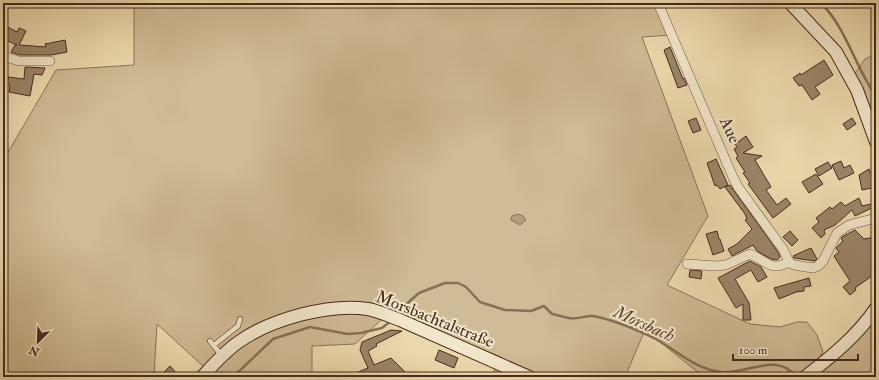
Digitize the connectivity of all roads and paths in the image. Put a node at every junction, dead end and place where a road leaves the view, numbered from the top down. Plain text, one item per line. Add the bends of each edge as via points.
1 (658, 3) edge
2 (790, 3) edge
3 (3, 56) edge
4 (50, 61) dead end
5 (876, 142) edge
6 (876, 218) edge
7 (789, 262) junction
8 (687, 264) dead end
9 (876, 308) edge
10 (240, 319) dead end
11 (210, 341) dead end
12 (214, 345) junction
13 (222, 356) junction
14 (202, 377) edge
15 (529, 377) edge
16 (805, 377) edge

1 - 7 street, Aue via 735,182 783,249
2 - 5 main road via 836,52 857,90
3 - 4 street via 19,61
6 - 7 street via 849,225 836,233 818,266 813,268
7 - 8 street via 780,267 773,267 750,254 726,265
9 - 16 main road via 852,337
10 - 12 lane via 238,326
11 - 12 lane
12 - 13 lane
13 - 14 main road, Morsbachtalstraße
13 - 15 main road, Morsbachtalstraße via 258,331 295,317 355,308 388,315

